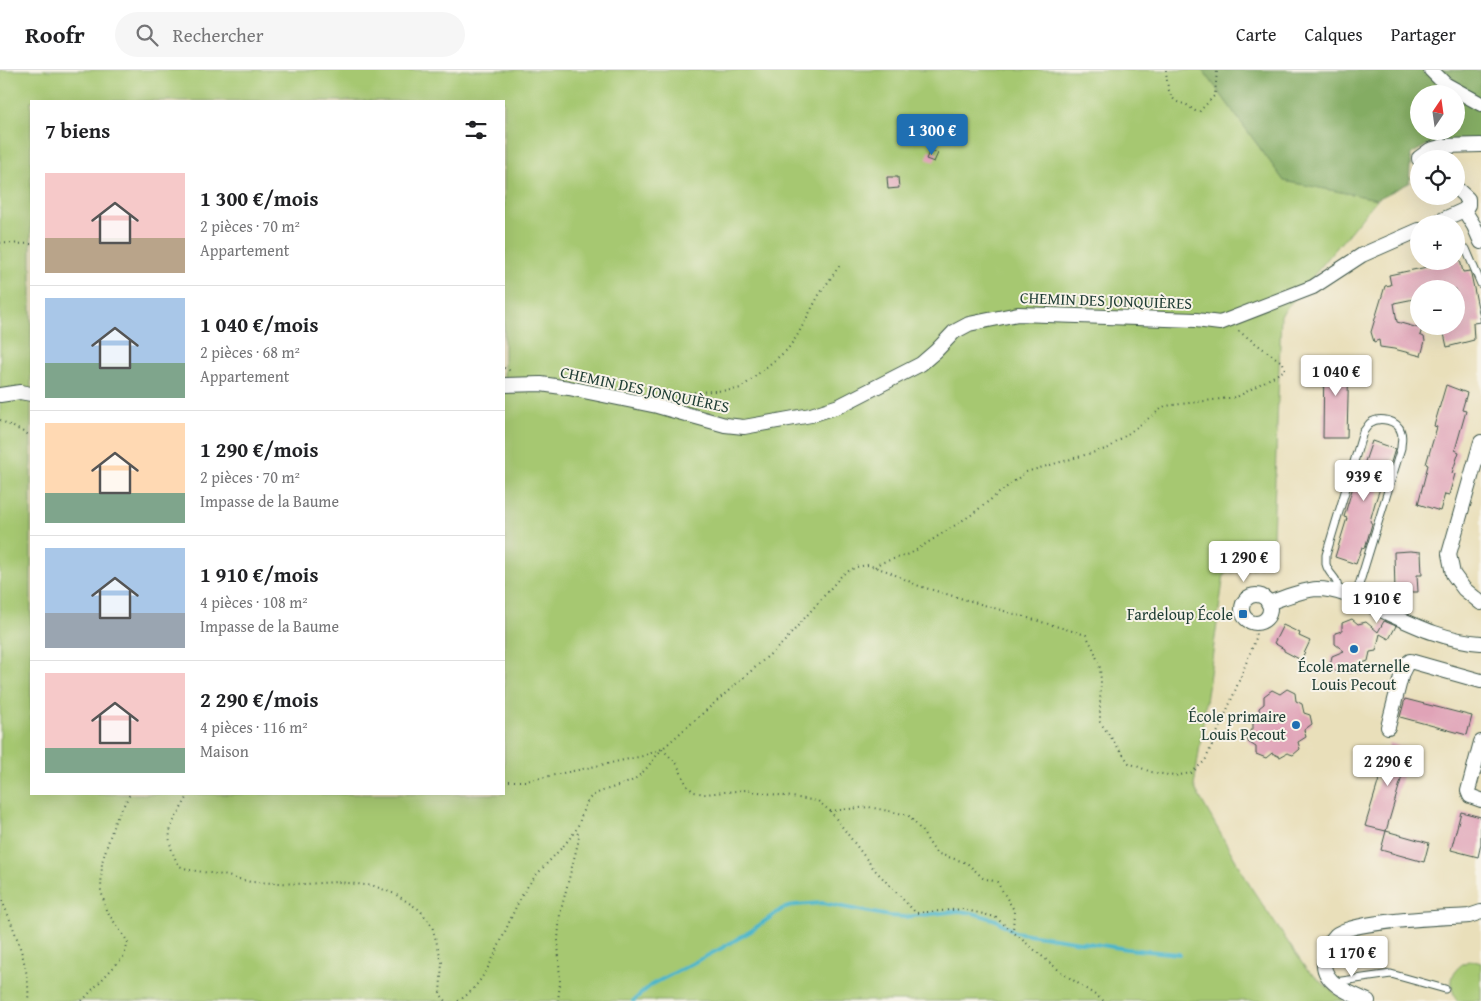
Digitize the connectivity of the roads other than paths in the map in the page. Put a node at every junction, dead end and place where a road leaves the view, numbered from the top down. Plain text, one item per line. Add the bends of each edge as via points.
1 (1431, 70) edge
2 (1481, 104) edge
3 (1481, 145) edge
4 (1430, 150) edge
5 (1465, 196) edge
6 (1464, 210) junction
7 (1453, 215) edge
8 (1410, 234) edge
9 (1481, 242) edge
10 (1466, 249) dead end
11 (1481, 284) edge
12 (505, 385) edge
13 (0, 394) edge
14 (30, 394) edge
15 (1481, 442) edge
16 (1337, 592) junction
17 (1355, 598) junction
18 (1268, 603) junction
19 (1481, 603) edge
20 (1481, 643) edge
21 (1481, 682) edge
22 (1388, 727) dead end
23 (1481, 742) edge
24 (1481, 800) edge
25 (1481, 912) edge
26 (1334, 982) junction
27 (1445, 989) dead end
28 (1368, 1001) edge

1 - 2 street via 1445,84
3 - 4 street via 1444,146
5 - 6 street via 1468,205
6 - 7 street
6 - 9 street
8 - 12 street, CHEMIN DES JONQUIÈRES via 1362,256 1313,287 1225,322 1018,314 968,324 954,332 921,364 839,406 811,415 744,427 569,388 541,384
10 - 11 lane
13 - 14 street
15 - 19 street via 1449,554 1453,574 1464,589
16 - 17 street
16 - 17 lane via 1337,581 1328,569 1326,555 1363,432 1370,423 1379,419 1390,420 1398,425 1401,432 1401,448
16 - 18 street via 1309,590
17 - 20 street via 1440,636
18 - 18 street via 1269,614 1261,622 1250,622 1242,609 1246,599 1255,595
21 - 22 street via 1410,661 1402,672
23 - 24 street via 1468,791 1470,796
25 - 26 street via 1469,916 1365,924 1342,931 1330,943 1324,960 1324,968
26 - 27 lane via 1391,974
26 - 28 street

